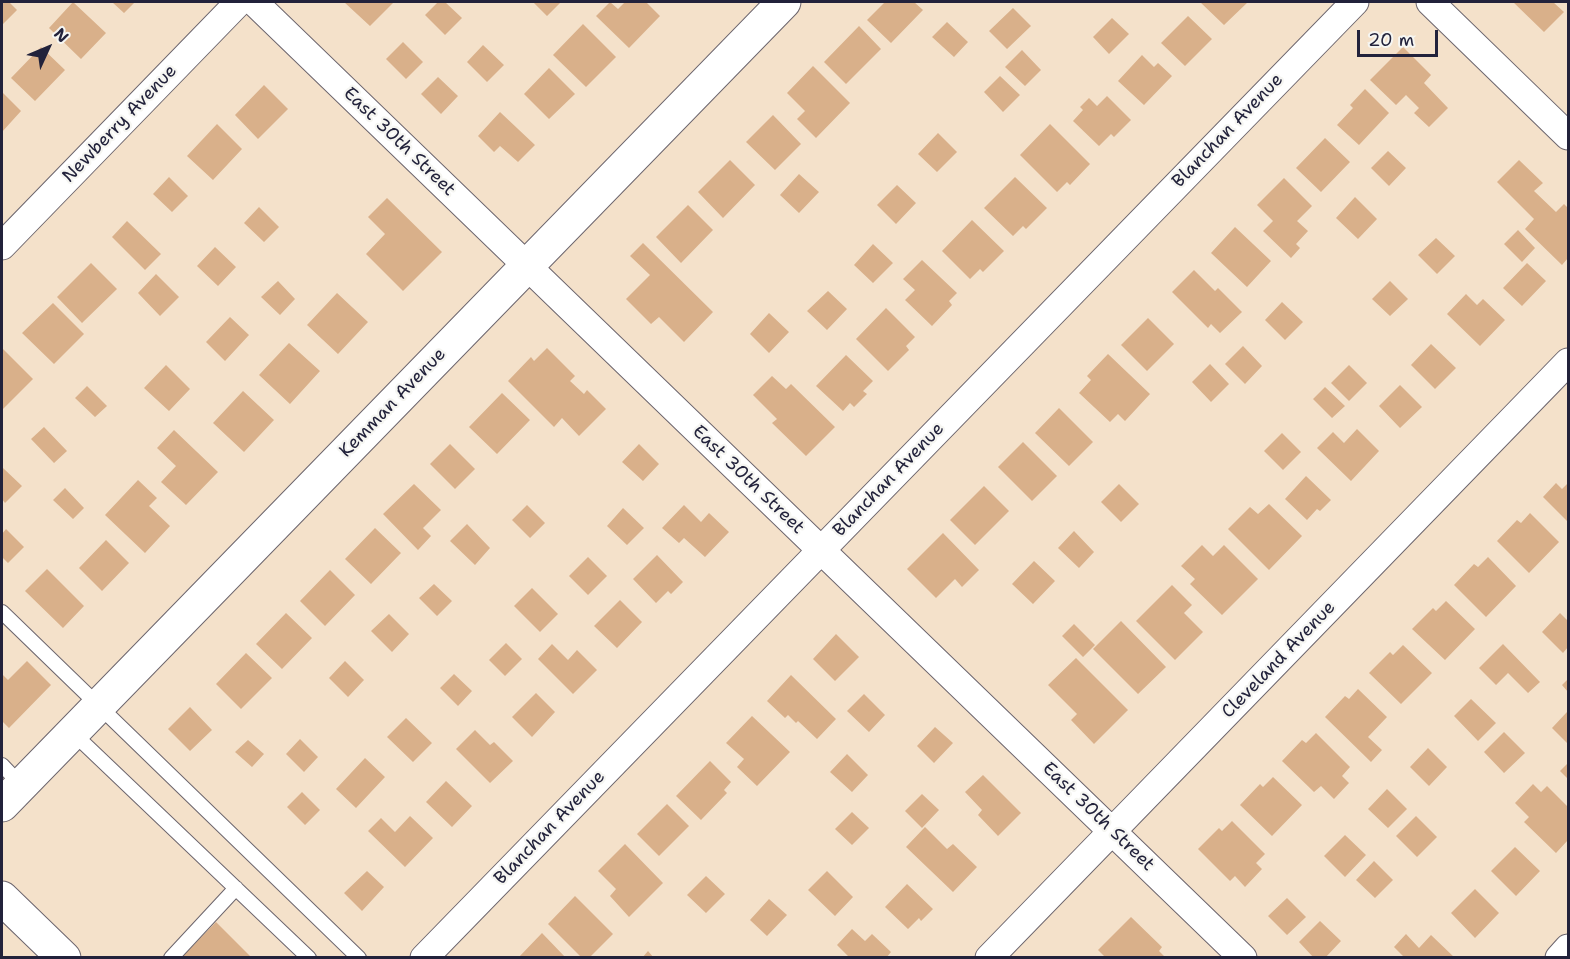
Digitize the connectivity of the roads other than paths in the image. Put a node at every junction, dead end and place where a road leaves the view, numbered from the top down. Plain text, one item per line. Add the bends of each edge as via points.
1 (239, 2) edge
2 (254, 2) edge
3 (784, 2) edge
4 (1355, 2) edge
5 (1430, 2) edge
6 (1569, 136) edge
7 (2, 246) edge
8 (526, 266) junction
9 (1569, 362) edge
10 (821, 550) junction
11 (2, 612) edge
12 (98, 706) junction
13 (72, 732) junction
14 (8, 785) edge
15 (1112, 831) junction
16 (236, 888) junction
17 (2, 898) edge
18 (1569, 948) edge
19 (64, 957) edge
20 (171, 957) edge
21 (309, 957) edge
22 (359, 957) edge
23 (424, 957) edge
24 (989, 957) edge
25 (1243, 957) edge
26 (1559, 957) edge

1 - 7 street, Newberry Avenue
2 - 8 street, East 30th Street
3 - 8 street, Kemman Avenue
4 - 10 street, Blanchan Avenue
5 - 6 street
8 - 10 street, East 30th Street
8 - 12 street, Kemman Avenue
9 - 15 street, Cleveland Avenue
10 - 15 street, East 30th Street
10 - 23 street, Blanchan Avenue
11 - 12 lane
12 - 13 street, Kemman Avenue
12 - 22 lane
13 - 14 street, Kemman Avenue
13 - 16 lane
15 - 24 street, Cleveland Avenue
15 - 25 street, East 30th Street
16 - 20 lane
16 - 21 lane
17 - 19 street
18 - 26 street

